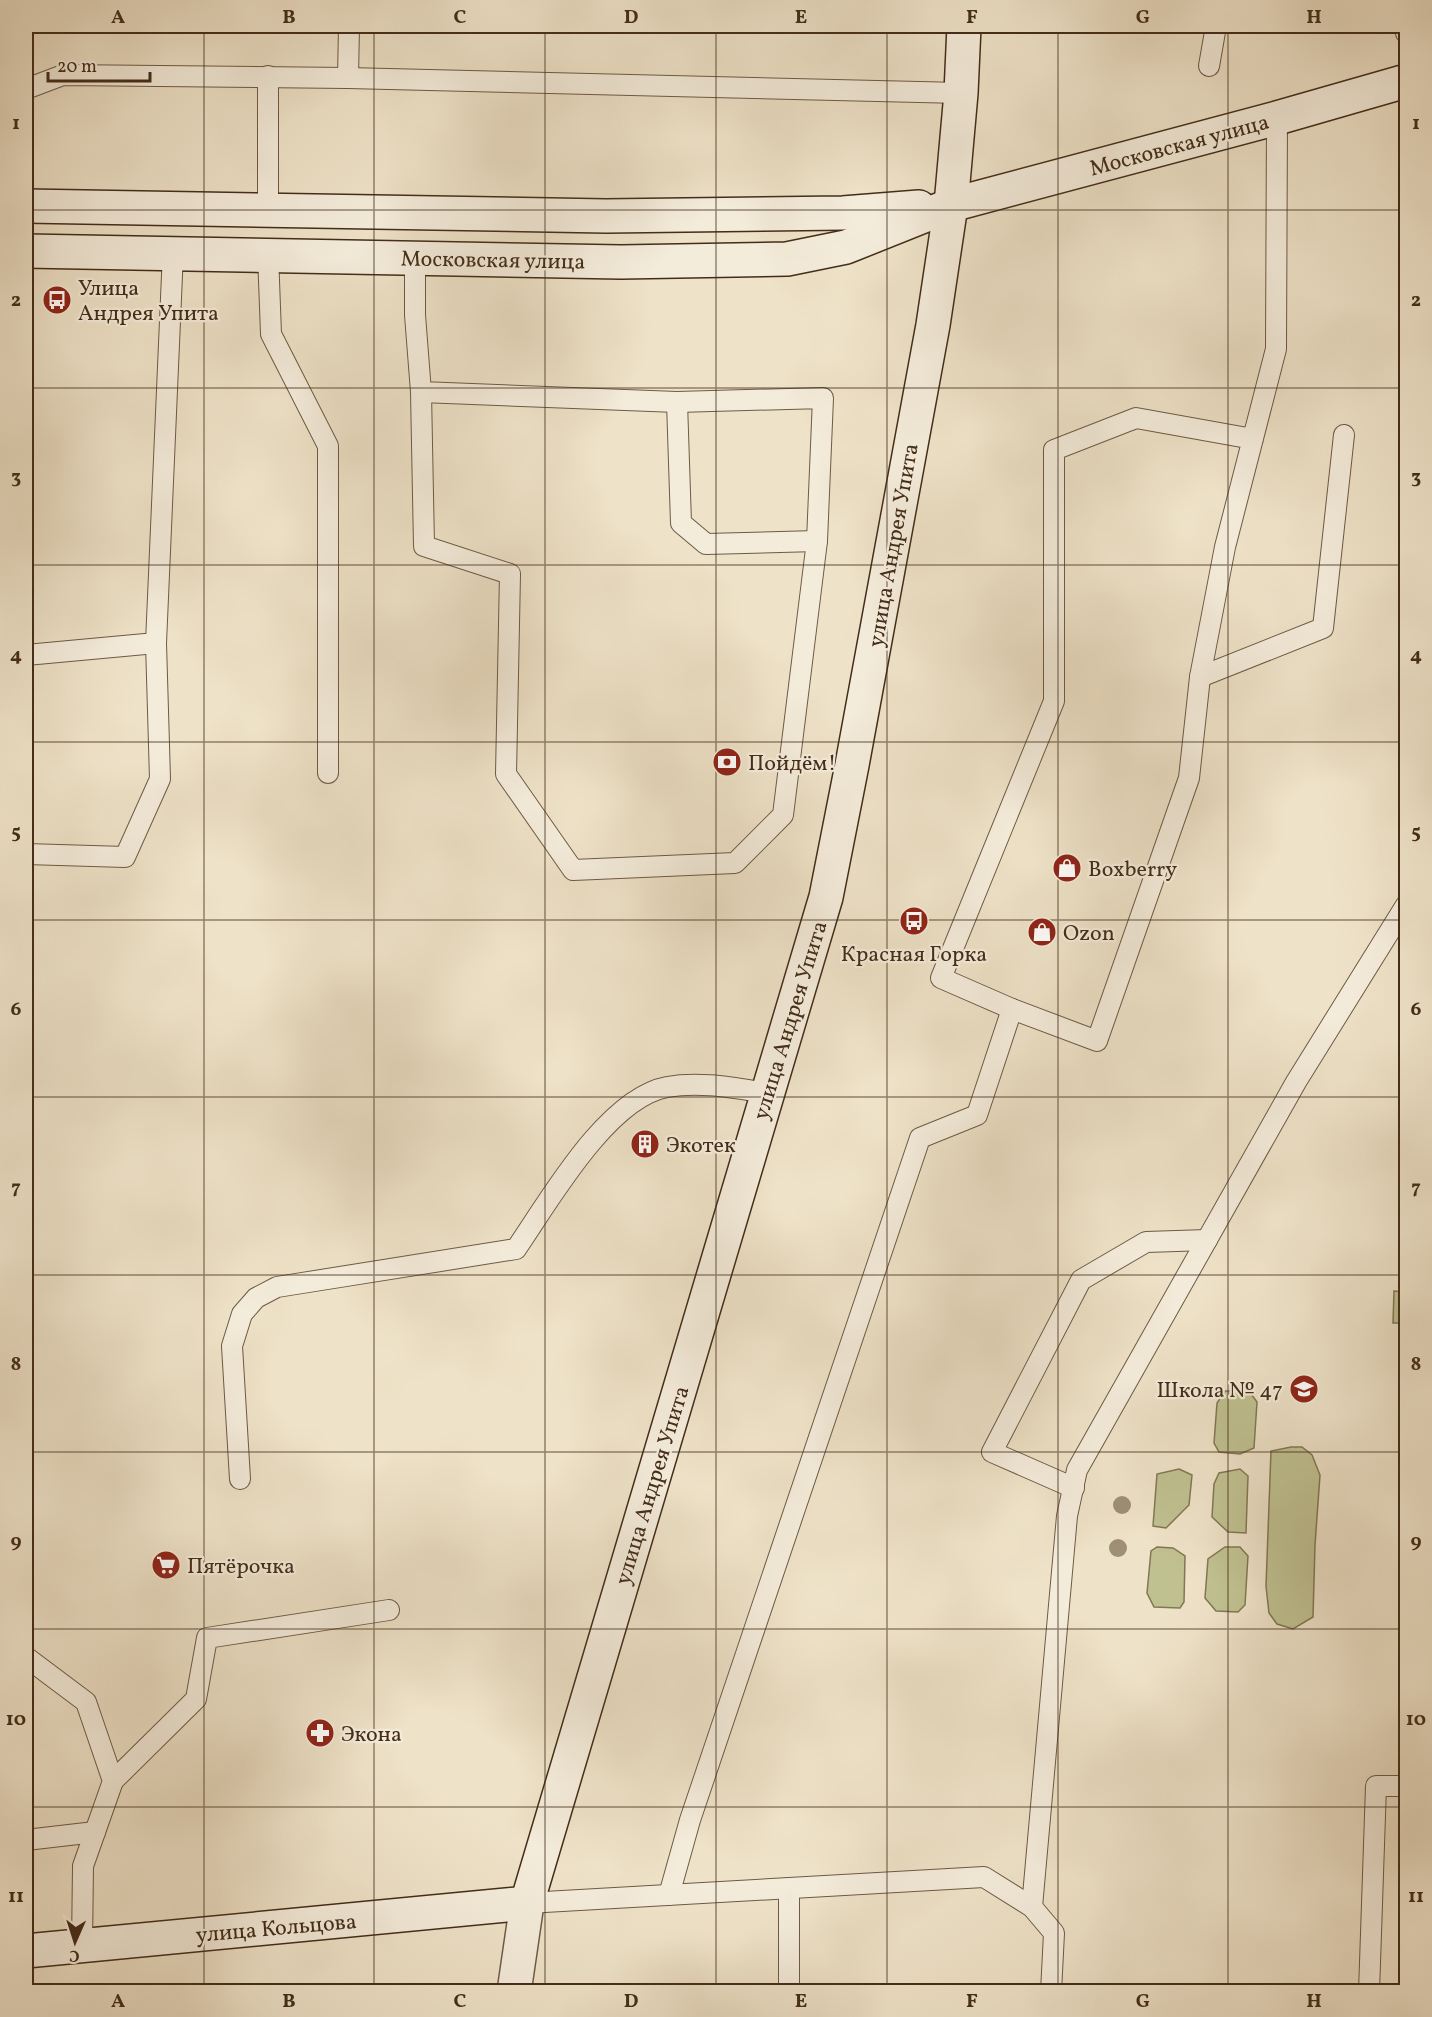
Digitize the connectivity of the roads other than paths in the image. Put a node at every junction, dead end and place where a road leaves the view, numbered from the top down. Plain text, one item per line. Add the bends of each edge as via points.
1 (349, 26) edge
2 (964, 26) edge
3 (1216, 26) edge
4 (1405, 26) edge
5 (1407, 33) edge
6 (1209, 66) dead end
7 (268, 76) junction
8 (348, 78) junction
9 (1407, 81) edge
10 (26, 90) edge
11 (961, 93) junction
12 (1277, 118) junction
13 (951, 205) junction
14 (26, 206) edge
15 (268, 209) junction
16 (26, 251) edge
17 (173, 252) junction
18 (268, 254) junction
19 (415, 257) junction
20 (421, 392) junction
21 (677, 402) junction
22 (1344, 435) dead end
23 (1253, 439) junction
24 (817, 541) junction
25 (156, 643) junction
26 (26, 655) edge
27 (1200, 677) junction
28 (328, 773) dead end
29 (26, 854) edge
30 (1407, 905) edge
31 (1012, 1009) junction
32 (767, 1093) junction
33 (1207, 1240) junction
34 (240, 1479) dead end
35 (1074, 1488) junction
36 (389, 1610) dead end
37 (26, 1657) edge
38 (113, 1781) junction
39 (1407, 1786) edge
40 (95, 1832) junction
41 (26, 1840) edge
42 (789, 1888) junction
43 (669, 1895) junction
44 (527, 1903) junction
45 (1032, 1907) junction
46 (82, 1946) junction
47 (26, 1951) edge
48 (514, 1992) edge
49 (789, 1992) edge
50 (1051, 1992) edge
51 (1369, 1992) edge

1 - 8 lane
2 - 11 main road, улица Андрея Упита
3 - 6 lane
4 - 5 lane
7 - 8 lane
7 - 10 lane via 63,75
7 - 15 lane
8 - 11 lane
9 - 12 main road, Московская улица
11 - 13 main road, улица Андрея Упита
12 - 13 main road, Московская улица
12 - 23 lane via 1276,349
13 - 15 main road, Московская улица via 843,213 606,216
13 - 19 main road, Московская улица via 846,247 787,259 621,262
13 - 32 main road, улица Андрея Упита via 931,336 826,897
14 - 15 main road, Московская улица
16 - 17 main road, Московская улица
17 - 18 main road, Московская улица
17 - 25 lane
18 - 19 main road, Московская улица
18 - 28 lane via 271,334 328,446
19 - 20 lane
20 - 21 lane
20 - 24 lane via 424,546 510,574 506,774 573,870 735,863 783,815
21 - 24 lane via 681,523 706,544
21 - 24 lane via 823,398
22 - 27 lane via 1323,628
23 - 27 lane via 1224,547
23 - 31 lane via 1136,418 1054,450 1054,701 941,978
25 - 26 lane
25 - 29 lane via 160,779 125,857
27 - 31 lane via 1189,778 1097,1041
30 - 33 lane via 1296,1082
31 - 43 lane via 977,1115 920,1138 694,1808
32 - 34 lane via 703,1084 666,1087 640,1096 584,1151 516,1249 277,1287 256,1298 242,1314 231,1346
32 - 44 main road, улица Андрея Упита
33 - 35 lane via 1077,1470
33 - 35 lane via 1146,1242 1082,1280 992,1452
35 - 45 lane via 1067,1516
36 - 38 lane via 207,1638 196,1699
37 - 38 lane via 86,1702
38 - 40 lane
39 - 51 lane via 1376,1786
40 - 41 lane
40 - 46 lane via 83,1866
42 - 43 lane
42 - 45 lane via 984,1877
42 - 49 lane
43 - 44 lane
44 - 46 main road, улица Кольцова
44 - 48 main road, улица Андрея Упита
45 - 50 lane via 1054,1933
46 - 47 main road, улица Кольцова

